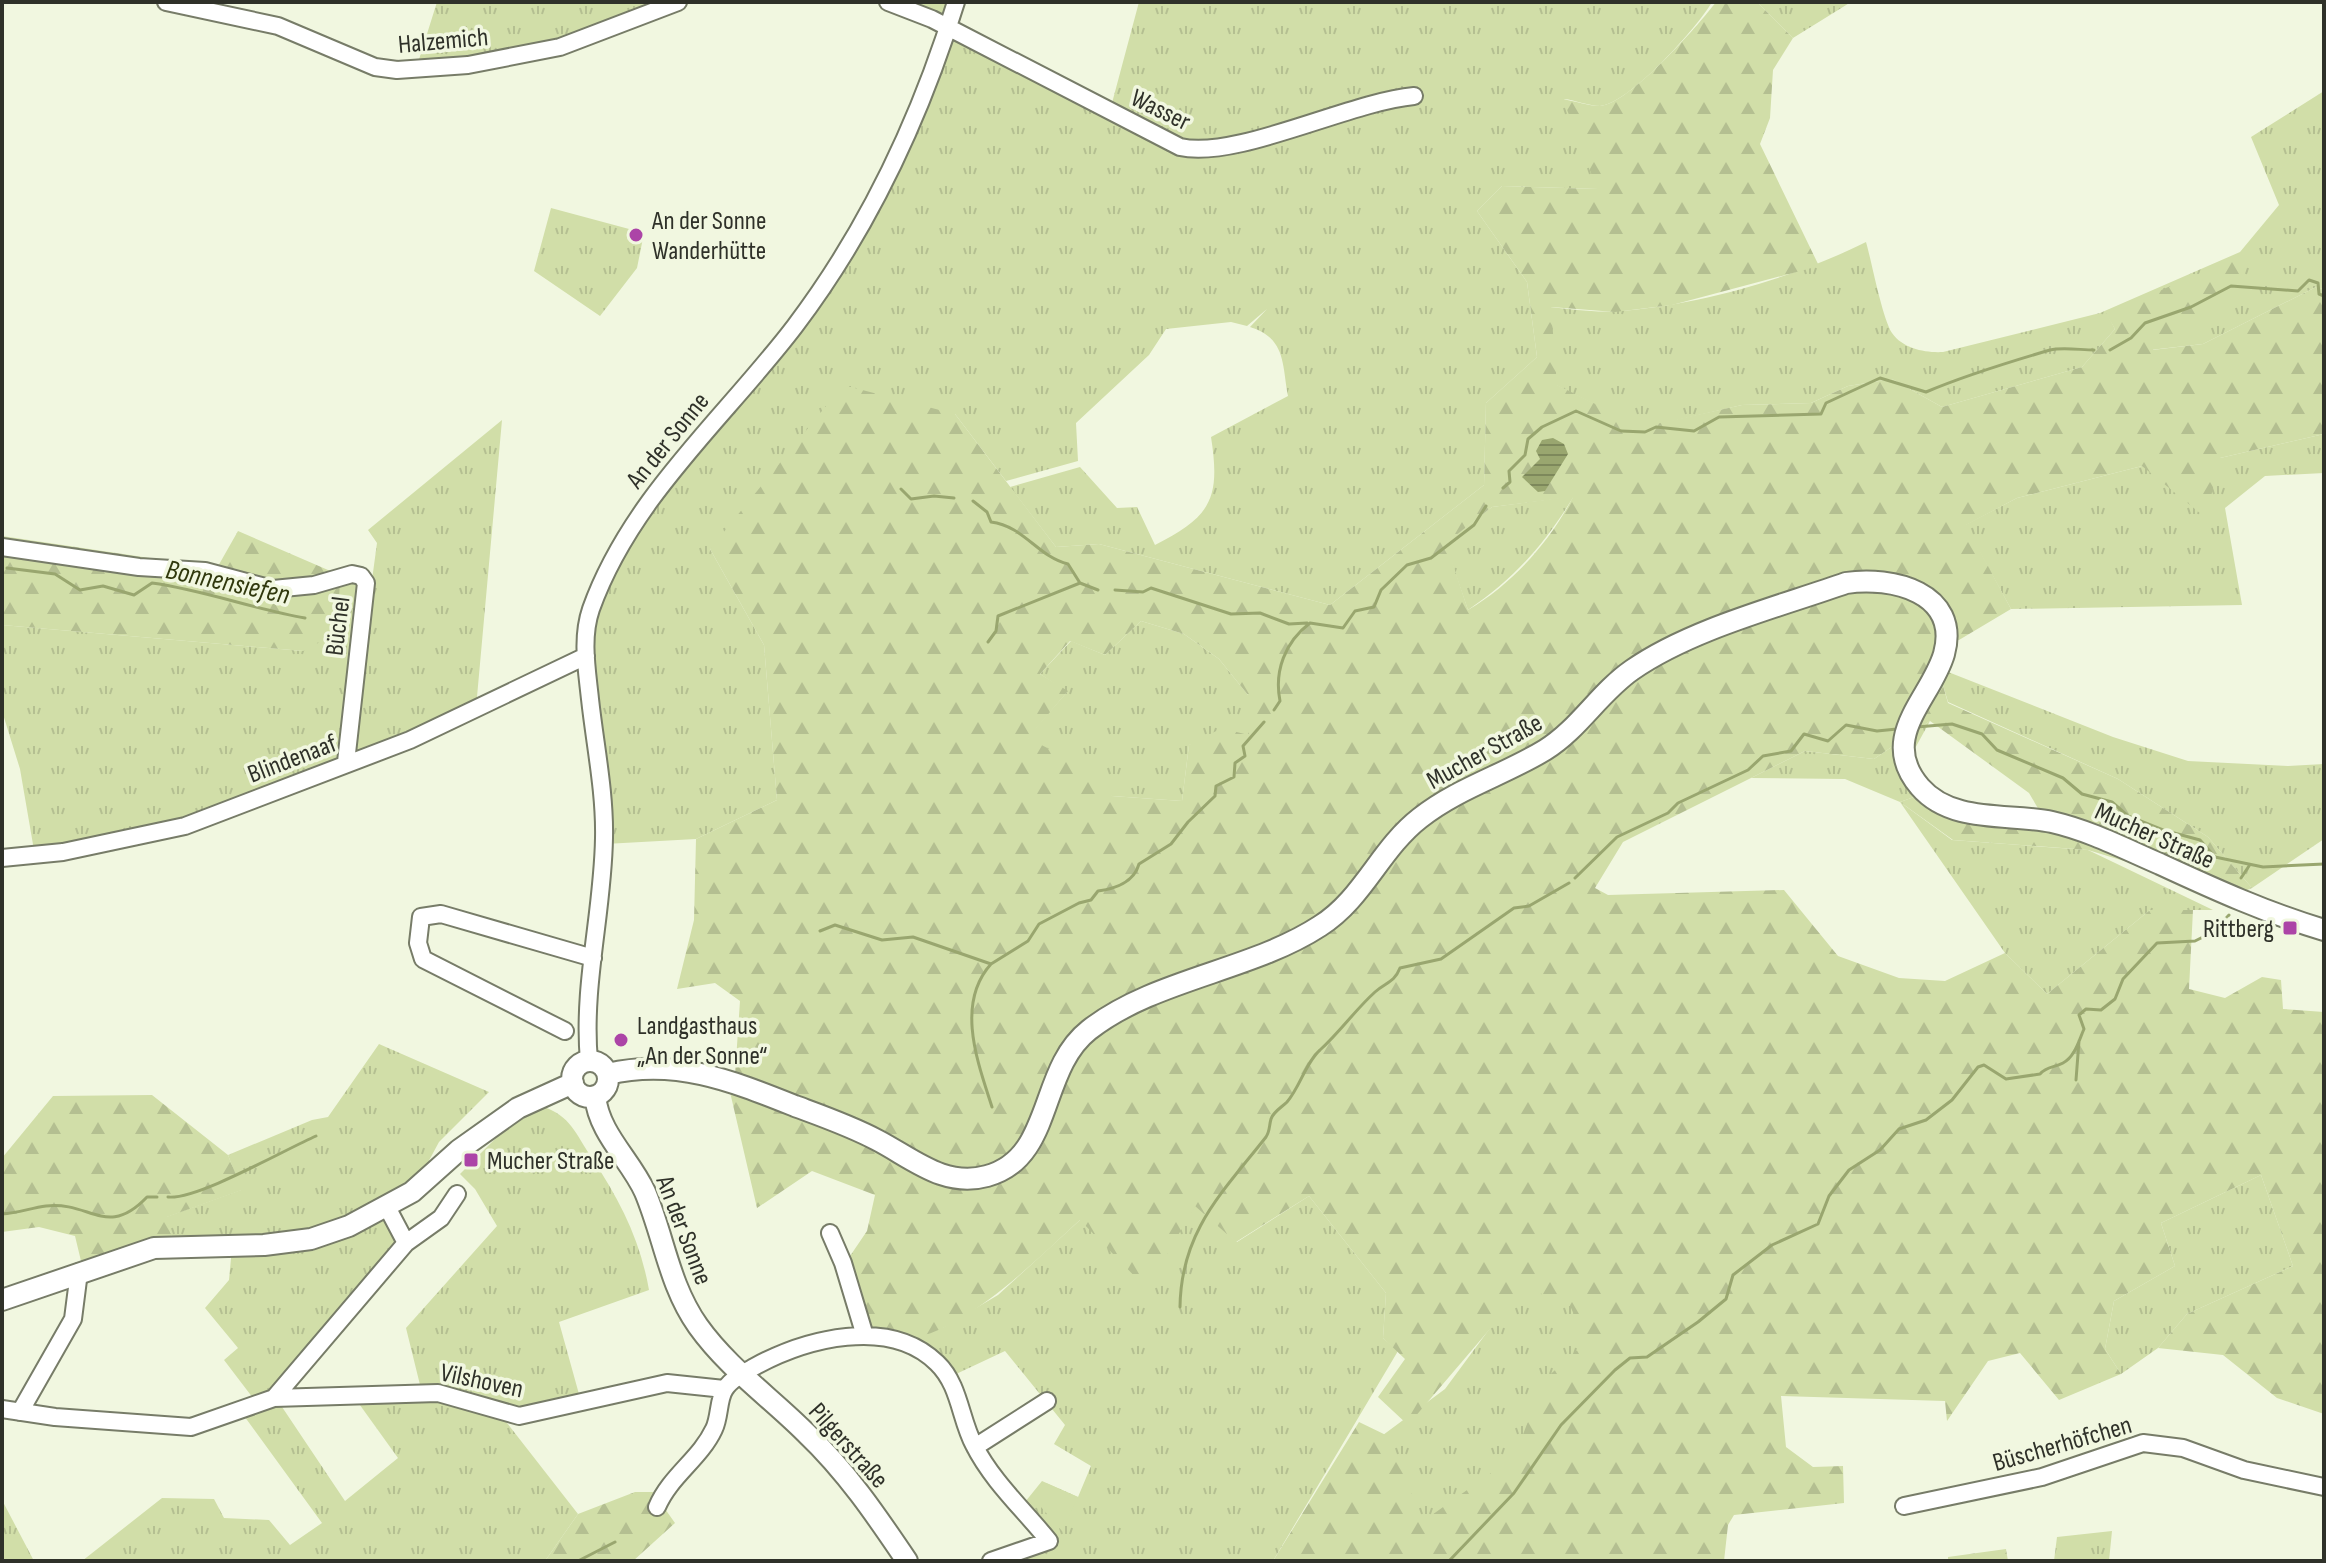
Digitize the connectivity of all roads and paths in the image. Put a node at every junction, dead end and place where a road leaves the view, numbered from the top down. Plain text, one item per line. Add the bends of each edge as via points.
1 (166, 2) edge
2 (678, 2) edge
3 (888, 2) edge
4 (956, 2) edge
5 (948, 28) junction
6 (1414, 96) dead end
7 (2, 547) edge
8 (586, 656) junction
9 (346, 762) junction
10 (2, 858) edge
11 (2324, 930) edge
12 (593, 958) junction
13 (565, 1031) dead end
14 (589, 1061) junction
15 (608, 1074) junction
16 (573, 1083) junction
17 (595, 1096) junction
18 (457, 1194) dead end
19 (387, 1207) junction
20 (830, 1233) dead end
21 (406, 1243) junction
22 (79, 1272) junction
23 (2, 1300) edge
24 (865, 1336) junction
25 (742, 1374) junction
26 (724, 1389) junction
27 (274, 1398) junction
28 (1047, 1401) dead end
29 (2, 1409) edge
30 (20, 1412) junction
31 (975, 1447) junction
32 (2324, 1487) edge
33 (1904, 1506) dead end
34 (657, 1507) dead end
35 (907, 1561) edge
36 (991, 1561) edge

1 - 2 street, Halzemich via 278,26 375,67 397,70 468,65 560,47
3 - 5 street
4 - 5 street, An der Sonne
5 - 6 street, Wasser via 1194,150
5 - 8 street, An der Sonne via 901,151 847,253 629,532 590,611
7 - 9 street, Büchel via 205,571 273,589 361,576 366,583
8 - 9 street, Blindenaaf via 410,740
8 - 12 street, An der Sonne via 604,837
9 - 10 street, Blindenaaf via 171,830 63,852
11 - 15 main road, Mucher Straße via 2241,901 2081,830 1958,811 1926,794 1908,764 1906,732 1943,657 1945,634 1936,609 1923,595 1908,586 1870,580 1846,583 1708,633 1632,670 1559,740 1457,794 1404,831 1356,896 1327,922 1093,1027 1062,1058 1033,1139 1017,1160 997,1173 964,1179 943,1176 848,1126 716,1076 658,1067
12 - 13 street via 441,914 421,917 418,943 423,959
12 - 14 street, An der Sonne via 586,1022
14 - 15 main road via 601,1064
14 - 16 main road via 578,1066
15 - 17 main road via 605,1089
16 - 17 main road via 584,1096
16 - 19 main road via 490,1126
17 - 25 main road, An der Sonne via 600,1120 645,1191 676,1287 698,1327
18 - 21 street via 441,1218
19 - 21 street
19 - 22 main road via 311,1239 154,1248
20 - 24 street
21 - 27 street
22 - 23 main road
22 - 30 street via 73,1319
24 - 25 street via 806,1345
24 - 31 street via 900,1343 936,1362 952,1383
25 - 26 street
25 - 35 main road, Pilgerstraße via 838,1466
26 - 27 street, Vilshoven via 667,1383 519,1416 438,1393
26 - 34 street via 714,1429 664,1489
27 - 30 street, Vilshoven via 191,1427
28 - 31 street
29 - 30 street, Vilshoven
31 - 36 street via 1049,1541
32 - 33 street, Büscherhöfchen via 2244,1470 2183,1448 2143,1443 2042,1477

